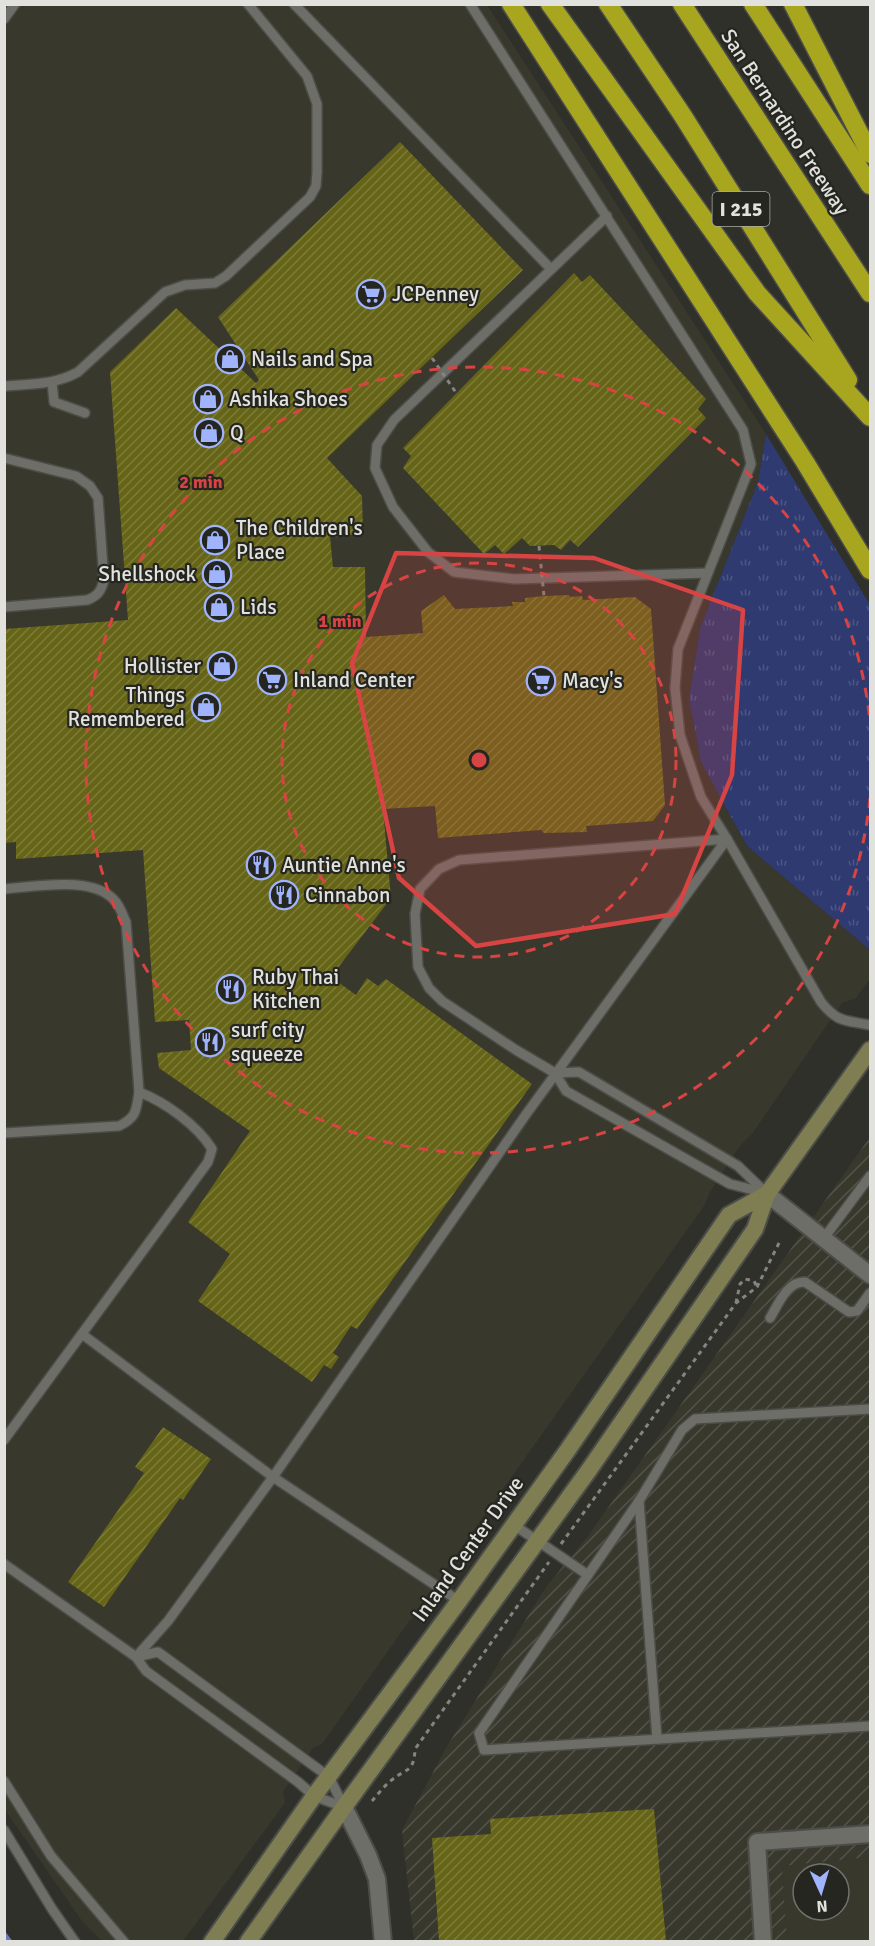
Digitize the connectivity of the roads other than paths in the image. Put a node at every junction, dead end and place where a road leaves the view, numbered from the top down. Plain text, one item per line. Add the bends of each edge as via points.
1 (15, 4) edge
2 (248, 4) edge
3 (294, 4) edge
4 (470, 4) edge
5 (511, 4) edge
6 (550, 4) edge
7 (608, 4) edge
8 (682, 4) edge
9 (793, 4) edge
10 (755, 8) edge
11 (4, 19) edge
12 (870, 154) edge
13 (870, 185) edge
14 (607, 216) junction
15 (551, 269) junction
16 (870, 293) edge
17 (52, 382) junction
18 (4, 386) edge
19 (85, 413) dead end
20 (870, 416) edge
21 (4, 458) edge
22 (870, 570) edge
23 (708, 573) junction
24 (4, 608) edge
25 (727, 839) junction
26 (4, 889) edge
27 (870, 1025) edge
28 (870, 1050) edge
29 (555, 1073) junction
30 (139, 1092) junction
31 (4, 1133) edge
32 (870, 1176) edge
33 (767, 1194) junction
34 (824, 1238) junction
35 (870, 1275) edge
36 (870, 1293) edge
37 (770, 1317) dead end
38 (82, 1334) junction
39 (870, 1409) edge
40 (4, 1440) edge
41 (273, 1477) junction
42 (639, 1500) junction
43 (514, 1525) junction
44 (538, 1542) junction
45 (4, 1564) edge
46 (588, 1575) junction
47 (459, 1601) junction
48 (136, 1657) junction
49 (870, 1726) edge
50 (657, 1739) junction
51 (329, 1777) junction
52 (4, 1780) edge
53 (314, 1796) junction
54 (344, 1807) junction
55 (4, 1830) edge
56 (870, 1834) edge
57 (75, 1941) edge
58 (124, 1941) edge
59 (212, 1941) edge
60 (248, 1941) edge
61 (383, 1941) edge
62 (763, 1941) edge

1 - 11 lane
2 - 17 lane via 307,76 317,104 316,186 310,197 226,276 215,283 185,285 165,292 78,372
3 - 15 lane
4 - 14 lane
5 - 22 highway
6 - 20 highway via 757,292
7 - 20 highway, I 215 via 683,116
8 - 16 highway, San Bernardino Freeway / I 215
9 - 12 highway
10 - 13 highway
14 - 15 lane
14 - 23 lane via 742,430 751,464
15 - 23 lane via 394,420 377,445 375,468 393,507 428,552 454,572 514,579
17 - 18 lane
17 - 19 lane via 54,402
21 - 24 lane via 76,476 90,486 98,498 104,580 101,591 87,600
23 - 25 lane via 678,649 675,688 680,735 689,768 701,797
25 - 27 lane via 820,1002 840,1019
25 - 29 lane
25 - 29 lane via 459,860 439,869 420,889 415,914 418,967 429,987 442,1001
26 - 30 lane via 75,885 96,888 115,901 126,922
28 - 33 main road, Inland Center Drive
29 - 33 lane via 566,1090 689,1161 730,1184
29 - 33 lane via 579,1072 738,1166
29 - 41 lane
30 - 31 lane via 132,1120 119,1126
30 - 38 lane via 157,1099 203,1135 212,1149 208,1162
32 - 34 lane
33 - 34 street
33 - 43 main road, Inland Center Drive via 729,1215
33 - 44 main road, Inland Center Drive via 755,1229
34 - 35 street
36 - 37 lane via 857,1311 849,1312 799,1281 790,1286
38 - 40 lane
38 - 41 lane
39 - 42 lane via 695,1419 682,1430
41 - 47 lane
41 - 48 lane via 168,1621
42 - 46 lane
42 - 50 lane
43 - 44 lane
43 - 47 main road, Inland Center Drive
44 - 46 lane
44 - 54 main road, Inland Center Drive
45 - 48 lane
46 - 50 lane via 479,1733 484,1750
47 - 51 main road, Inland Center Drive
48 - 51 lane via 158,1652
48 - 53 lane via 146,1671
49 - 50 lane
51 - 53 main road, Inland Center Drive
51 - 54 lane
52 - 58 lane via 51,1856
53 - 54 lane
53 - 59 main road, Inland Center Drive
54 - 60 main road, Inland Center Drive
54 - 61 street via 377,1879
55 - 57 lane
56 - 62 street via 757,1842

